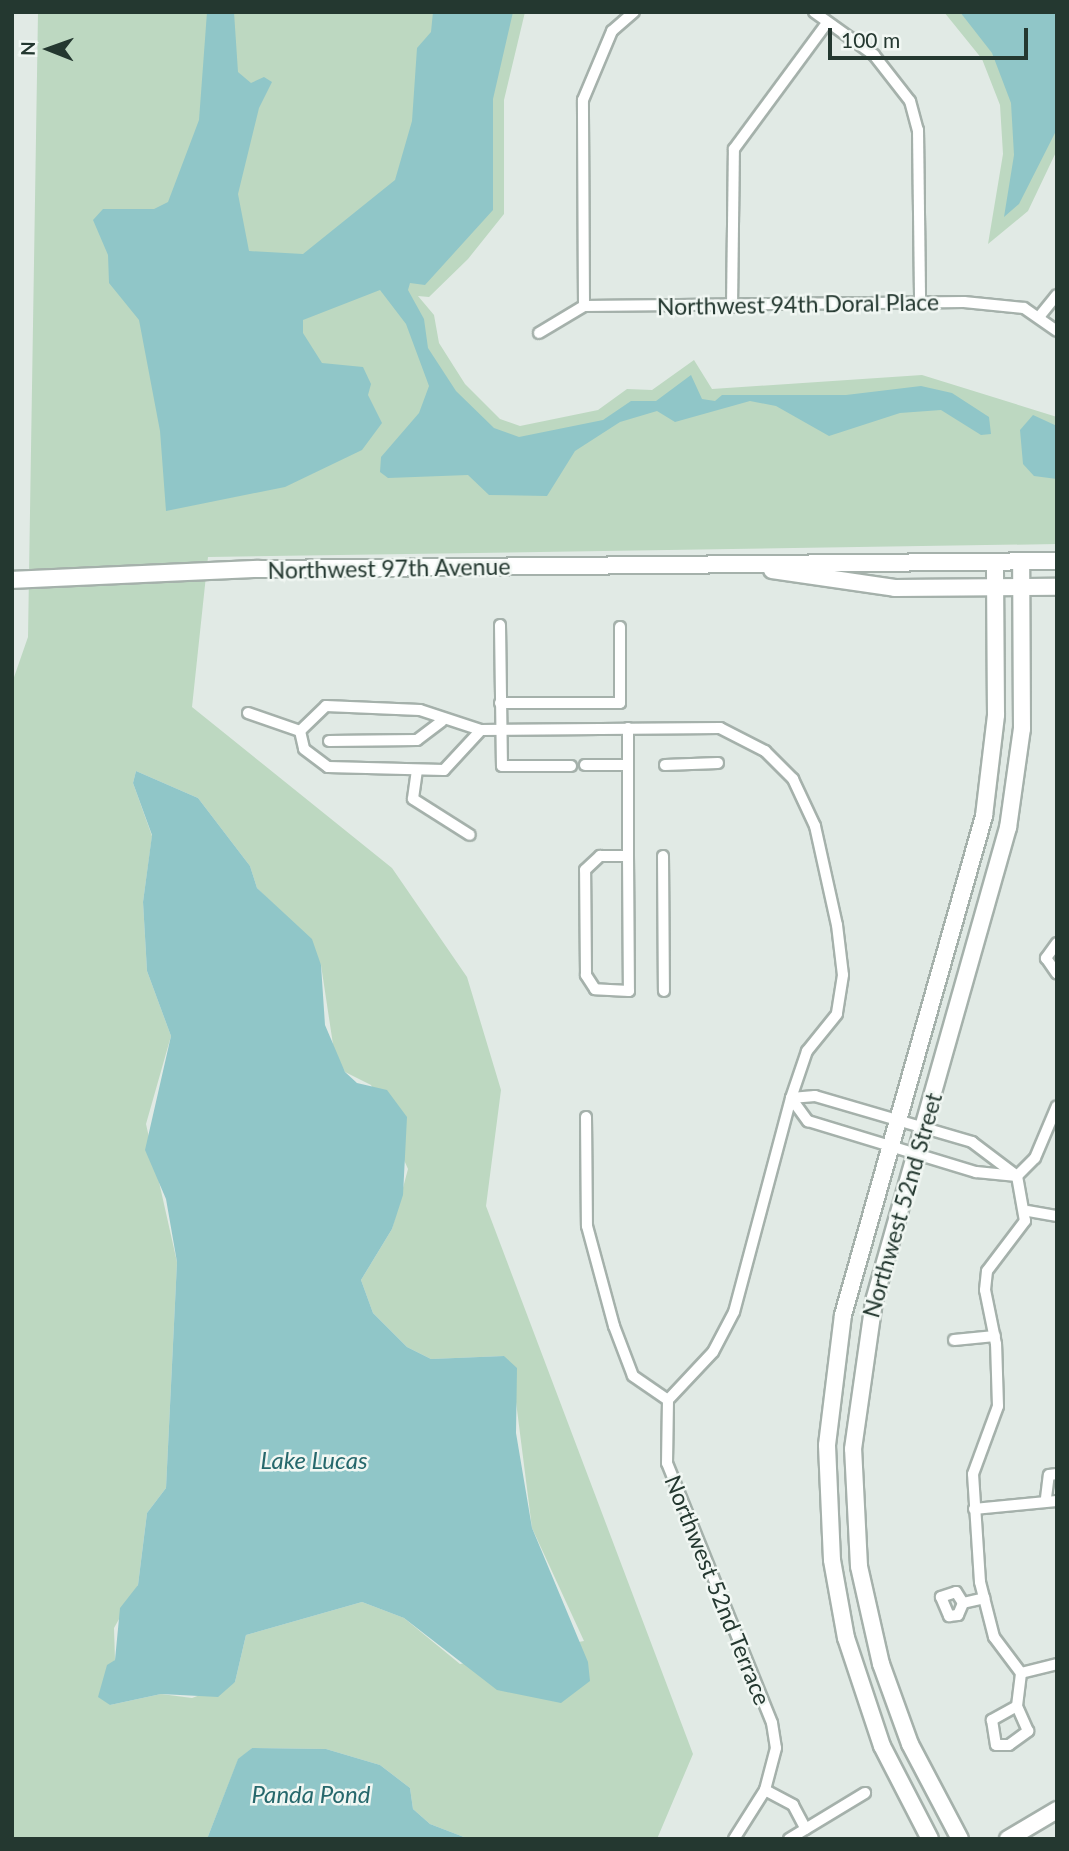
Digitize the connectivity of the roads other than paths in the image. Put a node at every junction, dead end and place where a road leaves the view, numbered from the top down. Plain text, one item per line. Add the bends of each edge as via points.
1 (634, 12) edge
2 (814, 12) edge
3 (827, 23) junction
4 (1057, 295) edge
5 (920, 304) junction
6 (584, 306) junction
7 (732, 307) junction
8 (1039, 317) junction
9 (1057, 331) edge
10 (540, 332) dead end
11 (1021, 561) junction
12 (1057, 561) edge
13 (995, 562) junction
14 (766, 568) junction
15 (12, 580) edge
16 (1057, 587) edge
17 (995, 588) junction
18 (1021, 588) junction
19 (500, 625) dead end
20 (620, 627) dead end
21 (500, 703) junction
22 (248, 713) dead end
23 (442, 721) junction
24 (628, 728) junction
25 (500, 729) junction
26 (481, 730) junction
27 (300, 731) junction
28 (329, 741) dead end
29 (992, 759) junction
30 (1019, 762) junction
31 (718, 763) dead end
32 (586, 765) dead end
33 (628, 765) junction
34 (665, 765) dead end
35 (571, 766) dead end
36 (418, 770) junction
37 (470, 835) dead end
38 (628, 856) junction
39 (663, 856) dead end
40 (1057, 943) edge
41 (1057, 974) edge
42 (664, 991) dead end
43 (791, 1098) junction
44 (1057, 1106) edge
45 (586, 1117) dead end
46 (898, 1121) junction
47 (924, 1128) junction
48 (891, 1146) junction
49 (916, 1153) junction
50 (1017, 1176) junction
51 (1028, 1211) junction
52 (1057, 1216) edge
53 (995, 1336) junction
54 (954, 1340) dead end
55 (668, 1400) junction
56 (828, 1417) junction
57 (854, 1419) junction
58 (1057, 1474) edge
59 (1051, 1500) edge
60 (974, 1509) junction
61 (984, 1598) junction
62 (963, 1603) dead end
63 (1057, 1664) edge
64 (1021, 1673) junction
65 (1017, 1706) dead end
66 (765, 1790) junction
67 (865, 1793) dead end
68 (1057, 1810) edge
69 (806, 1829) junction
70 (733, 1839) edge
71 (789, 1839) edge
72 (930, 1839) edge
73 (960, 1839) edge
74 (1008, 1839) edge

1 - 6 street via 612,31 583,100
2 - 3 street
3 - 5 street via 874,55 910,100 918,131
3 - 7 street via 734,149
4 - 8 street
5 - 7 street, Northwest 94th Doral Place
5 - 8 street, Northwest 94th Doral Place via 997,303
6 - 7 street, Northwest 94th Doral Place
6 - 10 street
8 - 9 street, Northwest 94th Doral Place
11 - 12 street, Northwest 97th Avenue
11 - 13 street, Northwest 97th Avenue
11 - 18 street, Northwest 52nd Street
13 - 14 street, Northwest 97th Avenue
13 - 17 street, Northwest 52nd Street
14 - 15 street, Northwest 97th Avenue via 376,567
14 - 17 street, Northwest 97th Avenue via 808,579 895,588
16 - 18 street, Northwest 97th Avenue
17 - 18 street, Northwest 97th Avenue
17 - 29 street, Northwest 52nd Street
18 - 30 street, Northwest 52nd Street
19 - 21 street
20 - 21 street via 620,703
21 - 25 street
22 - 27 street
23 - 26 street
23 - 27 street via 420,710 326,706
23 - 28 street via 417,740
24 - 25 street
24 - 33 street
24 - 43 street via 720,728 765,751 793,779 815,826 843,975 837,1014 807,1051
25 - 26 street
25 - 35 street via 502,766
26 - 36 street via 444,770
27 - 36 street via 304,749 328,767
29 - 30 street
29 - 46 street, Northwest 52nd Street via 971,872
30 - 47 street, Northwest 52nd Street via 1002,857
31 - 34 street
32 - 33 street
33 - 38 street
36 - 37 street via 413,799
38 - 38 street via 629,991 595,989 586,975 585,870 600,856
39 - 42 street
40 - 41 street via 1046,958
43 - 46 street via 815,1096
43 - 48 street via 808,1121
43 - 55 street via 734,1312 713,1352
44 - 50 street via 1035,1157
45 - 55 street via 587,1226 614,1326 633,1376
46 - 47 street
46 - 48 street, Northwest 52nd Street
47 - 49 street, Northwest 52nd Street
47 - 50 street via 988,1147
48 - 49 street
48 - 56 street, Northwest 52nd Street via 843,1315
49 - 50 street via 976,1172
49 - 57 street, Northwest 52nd Street via 874,1301
50 - 51 street
51 - 52 street
51 - 53 street via 988,1271
53 - 54 street
53 - 60 street via 998,1406 973,1474
55 - 66 street, Northwest 52nd Terrace via 667,1463 772,1723 776,1748
56 - 57 street
56 - 72 street, Northwest 52nd Street via 829,1532 846,1638 882,1746
57 - 73 street, Northwest 52nd Street via 855,1525 872,1629 906,1735
58 - 59 street via 1049,1475
59 - 60 street
60 - 61 street
61 - 62 street
61 - 64 street via 994,1637
63 - 64 street
64 - 65 street
66 - 69 street via 793,1805
66 - 70 street, Northwest 52nd Terrace
67 - 69 street
68 - 74 street
69 - 71 street

